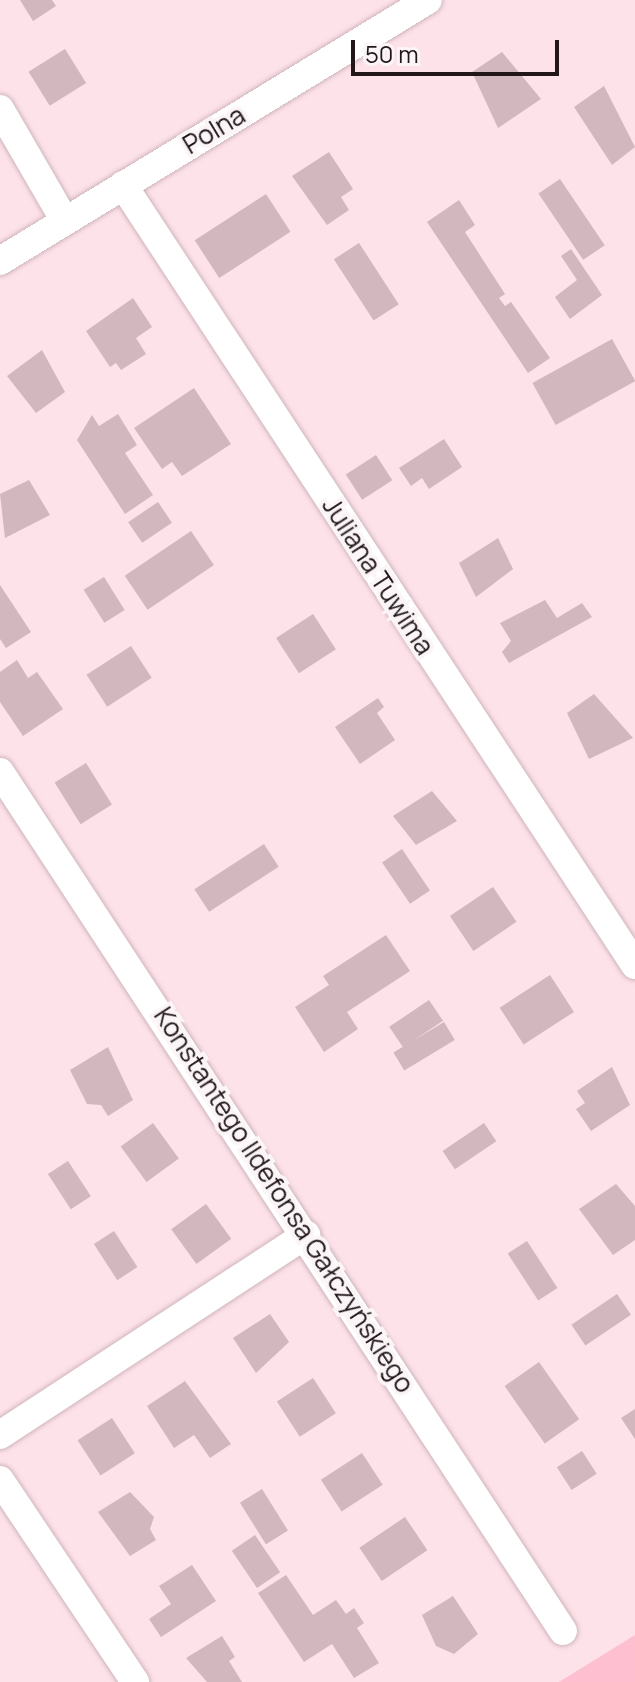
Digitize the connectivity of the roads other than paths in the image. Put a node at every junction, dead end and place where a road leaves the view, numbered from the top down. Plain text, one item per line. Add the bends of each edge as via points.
1 (424, 1) edge
2 (0, 109) edge
3 (123, 185) junction
4 (65, 221) junction
5 (0, 261) edge
6 (0, 772) edge
7 (635, 965) edge
8 (306, 1235) junction
9 (0, 1435) edge
10 (0, 1480) edge
11 (563, 1631) dead end
12 (135, 1682) edge

1 - 3 street, Polna
2 - 4 street
3 - 4 street, Polna
3 - 7 street, Juliana Tuwima
4 - 5 street, Polna
6 - 8 street, Konstantego Ildefonsa Gałczyńskiego
8 - 9 street
8 - 11 street, Konstantego Ildefonsa Gałczyńskiego
10 - 12 street

